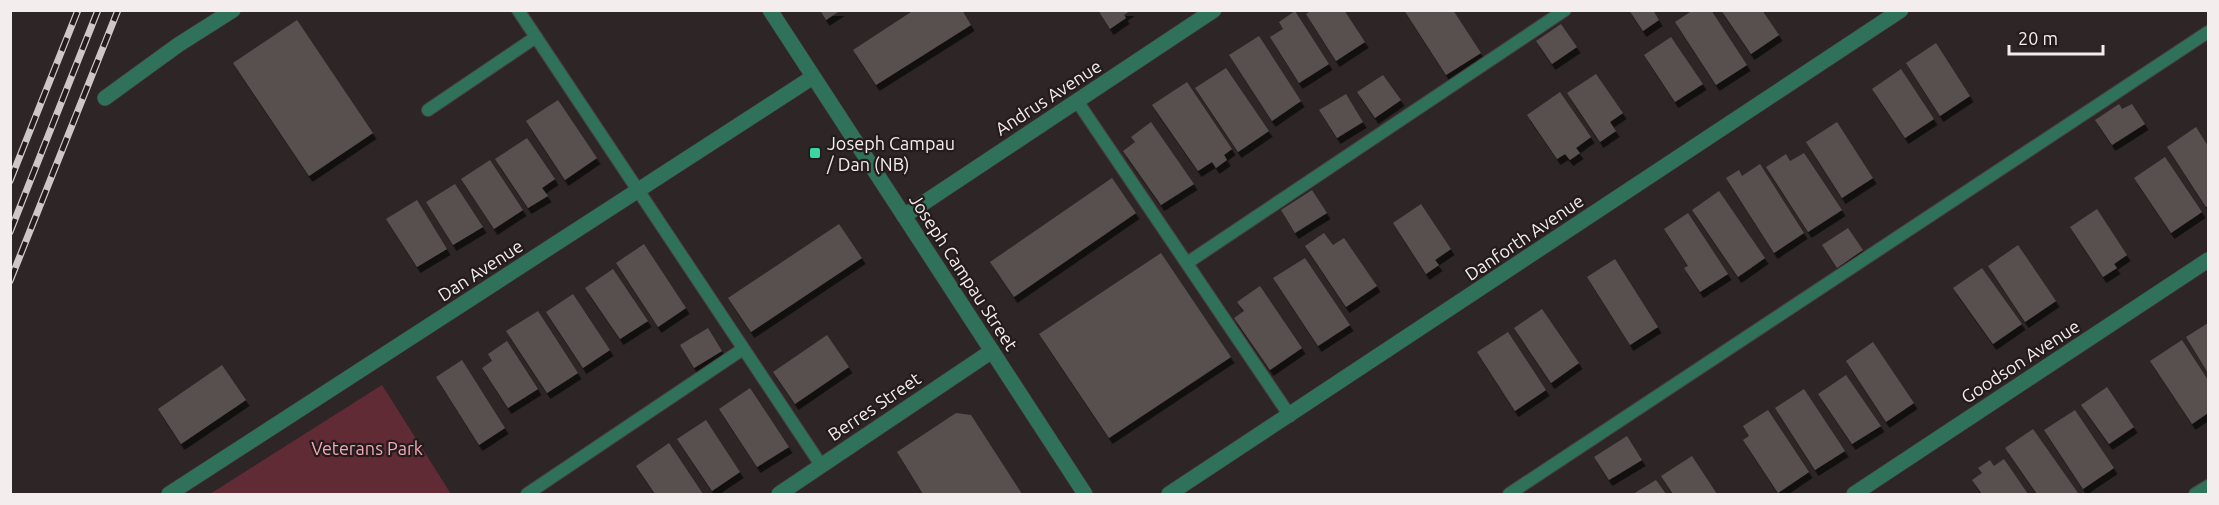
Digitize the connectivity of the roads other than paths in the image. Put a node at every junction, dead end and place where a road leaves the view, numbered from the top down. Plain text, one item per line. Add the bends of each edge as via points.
1 (232, 10) edge
2 (518, 10) edge
3 (770, 10) edge
4 (1214, 10) edge
5 (1565, 10) edge
6 (1901, 10) edge
7 (2208, 32) edge
8 (536, 37) junction
9 (813, 77) junction
10 (105, 98) dead end
11 (1077, 101) junction
12 (428, 110) dead end
13 (638, 191) junction
14 (904, 216) junction
15 (2208, 260) edge
16 (1187, 263) junction
17 (743, 349) junction
18 (992, 351) junction
19 (1290, 416) junction
20 (820, 465) junction
21 (2208, 486) edge
22 (169, 495) edge
23 (527, 495) edge
24 (779, 495) edge
25 (1085, 495) edge
26 (1169, 495) edge
27 (1509, 495) edge
28 (1854, 495) edge
29 (2195, 495) edge

1 - 10 street
2 - 8 lane
3 - 9 street, Joseph Campau Street
4 - 11 street, Andrus Avenue
5 - 16 lane
6 - 19 street, Danforth Avenue
7 - 27 lane
8 - 12 lane
8 - 13 lane
9 - 13 street, Dan Avenue
9 - 14 street, Joseph Campau Street
11 - 14 street, Andrus Avenue
11 - 16 lane
13 - 17 lane
13 - 22 street, Dan Avenue
14 - 18 street, Joseph Campau Street
15 - 28 street, Goodson Avenue
16 - 19 lane
17 - 20 lane
17 - 23 lane
18 - 20 street, Berres Street
18 - 25 street, Joseph Campau Street
19 - 26 street, Danforth Avenue
20 - 24 street, Berres Street
21 - 29 lane

